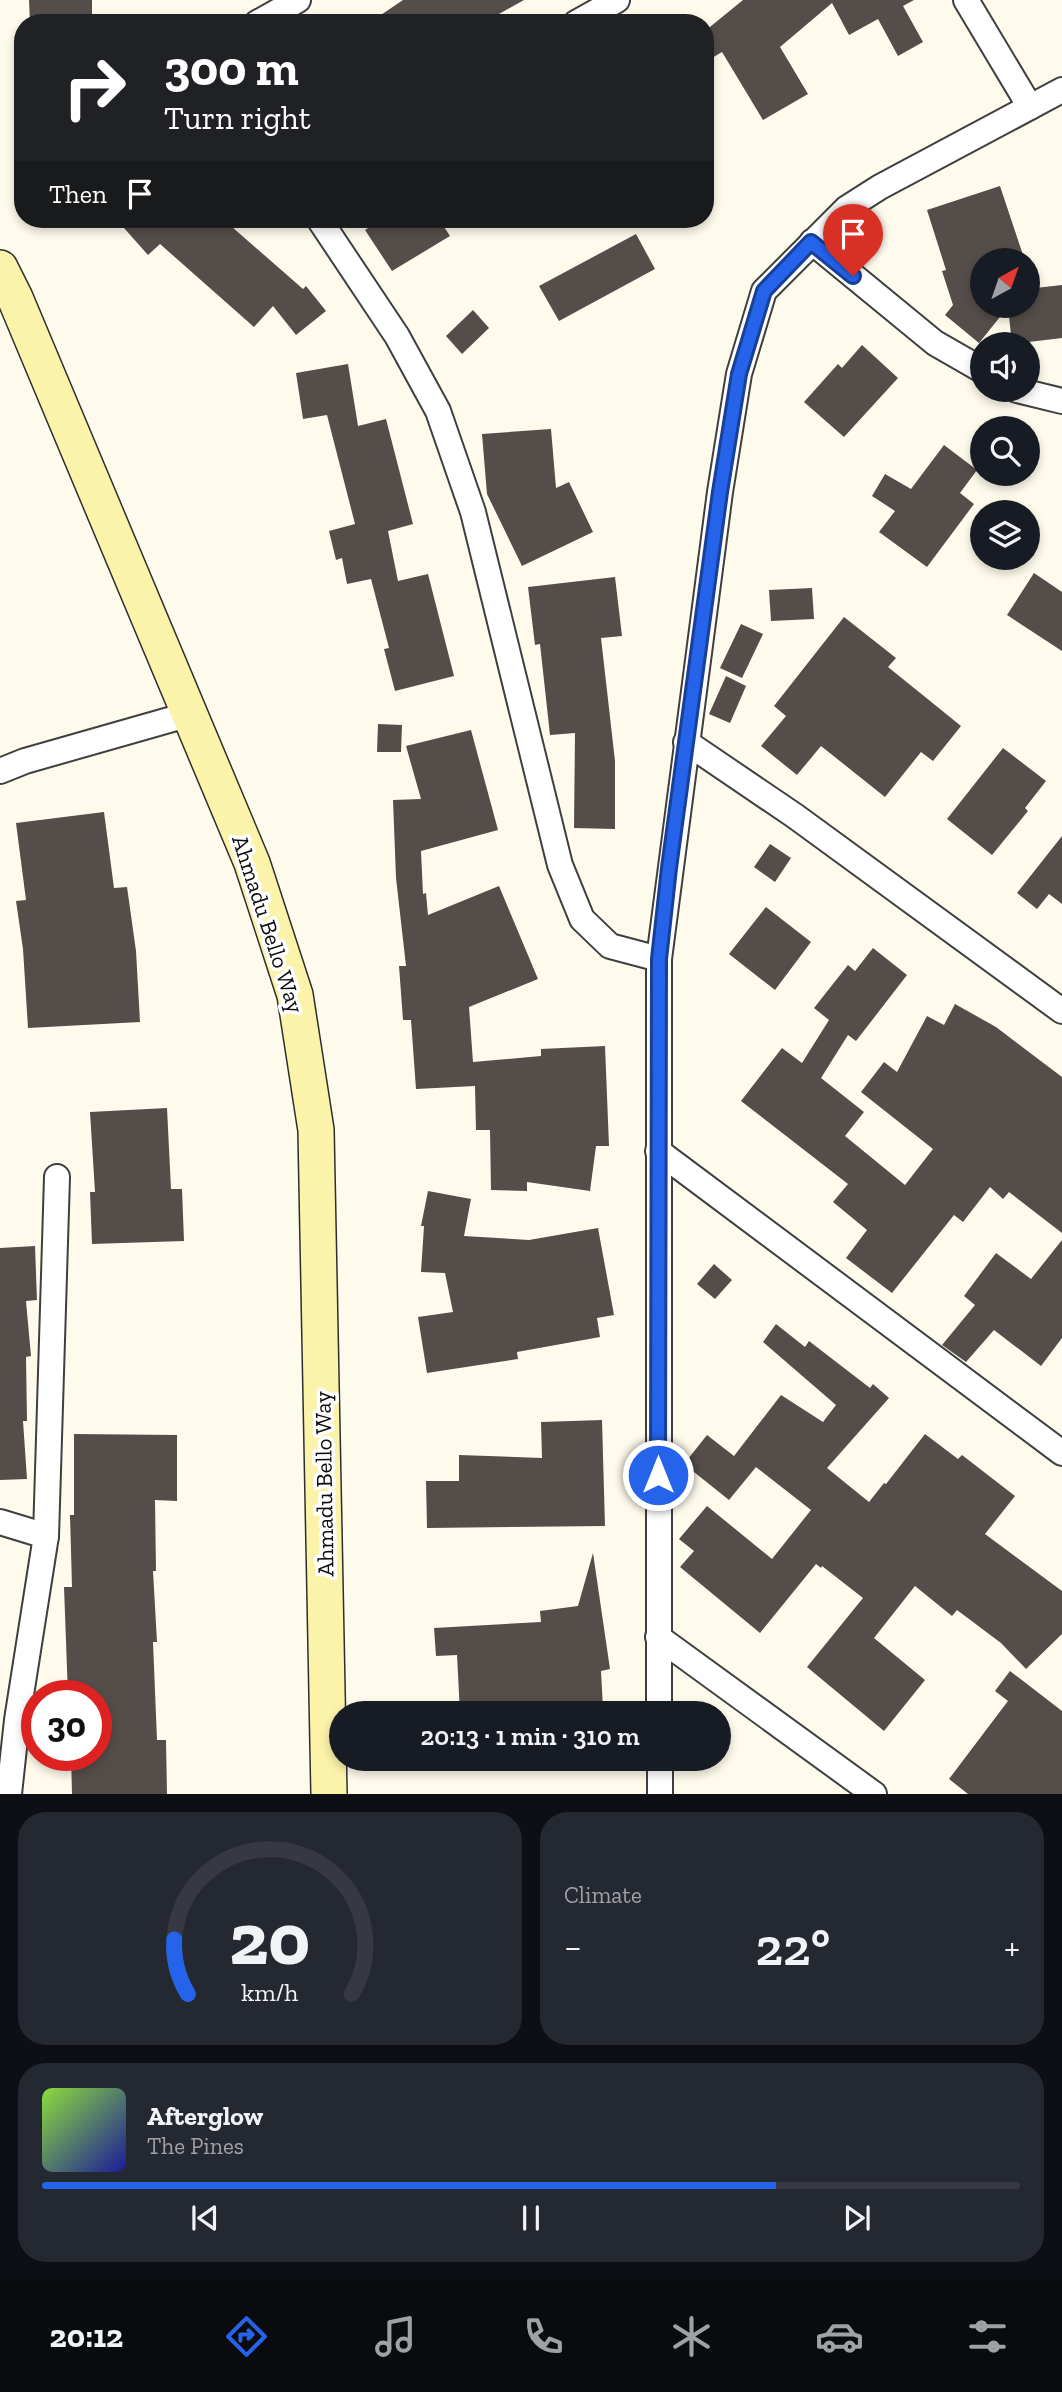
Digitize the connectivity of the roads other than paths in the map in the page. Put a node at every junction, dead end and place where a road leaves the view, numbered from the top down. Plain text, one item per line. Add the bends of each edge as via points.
1 (298, 0) edge
2 (617, 0) edge
3 (967, 0) edge
4 (273, 14) edge
5 (592, 14) edge
6 (1062, 90) edge
7 (1031, 107) junction
8 (325, 228) edge
9 (811, 242) junction
10 (0, 268) edge
11 (970, 363) edge
12 (1040, 396) edge
13 (1062, 401) edge
14 (190, 714) junction
15 (686, 742) junction
16 (0, 771) edge
17 (659, 959) junction
18 (1062, 1010) edge
19 (658, 1151) junction
20 (57, 1177) dead end
21 (1062, 1452) edge
22 (0, 1522) edge
23 (46, 1535) junction
24 (658, 1637) junction
25 (659, 1701) edge
26 (8, 1720) edge
27 (660, 1771) edge
28 (9, 1794) edge
29 (329, 1794) edge
30 (660, 1794) edge
31 (874, 1794) edge

1 - 4 street
2 - 5 street
3 - 7 street
6 - 7 street
7 - 9 street via 880,187 847,208
8 - 17 street via 397,336 438,411 474,512 560,865 582,919 610,946
9 - 11 street via 935,343
9 - 15 street via 764,291 739,374
10 - 14 street, Ahmadu Bello Way
12 - 13 street
14 - 16 street
14 - 29 street, Ahmadu Bello Way via 252,863 295,995 316,1130
15 - 17 street
15 - 18 street
17 - 19 street
19 - 21 street
19 - 24 street
20 - 23 street
22 - 23 street
23 - 26 street
24 - 25 street
24 - 31 street
26 - 28 street
27 - 30 street

